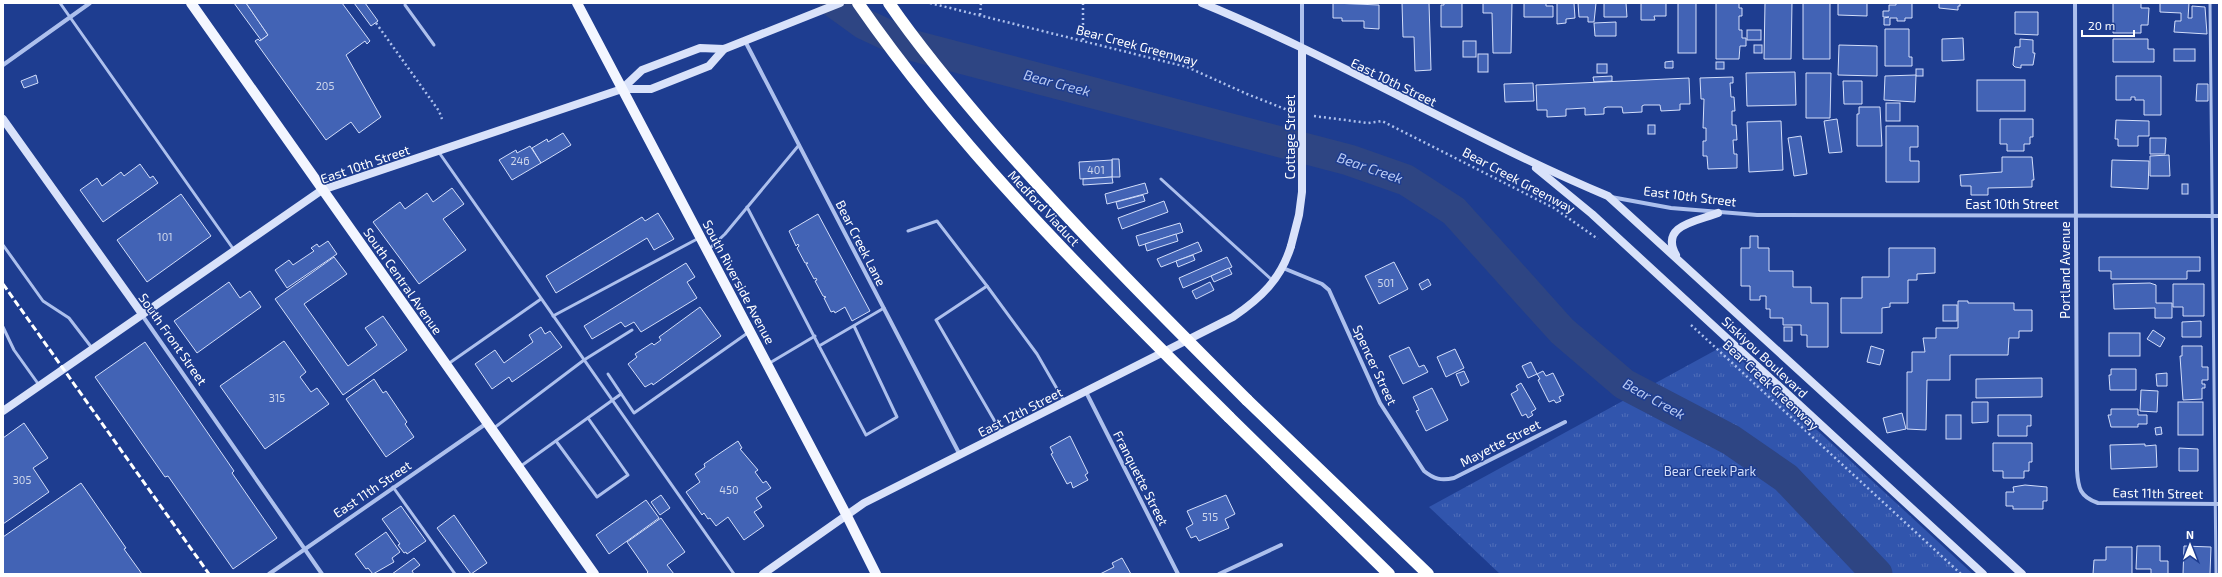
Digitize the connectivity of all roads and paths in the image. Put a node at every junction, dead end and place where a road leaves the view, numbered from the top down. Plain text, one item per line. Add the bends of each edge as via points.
1 (60, 3) edge
2 (90, 3) edge
3 (191, 3) edge
4 (578, 3) edge
5 (840, 3) edge
6 (858, 3) edge
7 (889, 3) edge
8 (930, 3) edge
9 (981, 3) edge
10 (1083, 3) edge
11 (1202, 3) edge
12 (1302, 3) edge
13 (2075, 3) edge
14 (2210, 3) edge
15 (405, 5) dead end
16 (980, 15) junction
17 (70, 17) junction
18 (376, 23) dead end
19 (745, 40) junction
20 (1083, 40) junction
21 (434, 45) dead end
22 (724, 49) junction
23 (1302, 49) junction
24 (3, 65) edge
25 (622, 89) junction
26 (1293, 112) dead end
27 (1312, 116) dead end
28 (3, 119) edge
29 (442, 119) dead end
30 (799, 145) junction
31 (438, 151) junction
32 (1527, 161) junction
33 (1161, 179) dead end
34 (322, 190) junction
35 (1608, 196) junction
36 (747, 207) junction
37 (1718, 213) junction
38 (2075, 216) junction
39 (2213, 216) junction
40 (2219, 216) edge
41 (908, 232) dead end
42 (700, 237) junction
43 (1603, 243) dead end
44 (3, 245) edge
45 (708, 250) junction
46 (234, 251) junction
47 (1680, 261) junction
48 (1283, 268) junction
49 (1273, 282) junction
50 (987, 286) junction
51 (541, 299) junction
52 (884, 308) junction
53 (142, 314) junction
54 (553, 316) junction
55 (1685, 319) dead end
56 (854, 326) junction
57 (3, 327) edge
58 (632, 330) dead end
59 (750, 331) junction
60 (814, 336) junction
61 (819, 346) junction
62 (93, 349) junction
63 (584, 360) junction
64 (447, 365) junction
65 (768, 365) junction
66 (608, 374) dead end
67 (40, 386) junction
68 (1086, 392) junction
69 (621, 394) junction
70 (612, 400) junction
71 (1065, 402) junction
72 (3, 411) edge
73 (588, 418) junction
74 (1565, 422) dead end
75 (490, 425) junction
76 (1002, 434) junction
77 (556, 441) junction
78 (960, 455) junction
79 (519, 467) junction
80 (1443, 480) joint
81 (394, 487) junction
82 (2098, 503) joint
83 (2217, 504) edge
84 (847, 516) junction
85 (1281, 544) dead end
86 (304, 548) junction
87 (269, 574) edge
88 (322, 574) edge
89 (455, 574) edge
90 (594, 574) edge
91 (734, 574) edge
92 (762, 574) edge
93 (876, 574) edge
94 (1178, 574) edge
95 (1219, 574) edge
96 (1389, 574) edge
97 (1428, 574) edge
98 (1961, 574) edge
99 (1983, 574) edge
100 (2022, 574) edge
101 (2216, 574) edge

1 - 17 lane
2 - 17 street
3 - 34 main road, South Central Avenue
4 - 25 main road, South Riverside Avenue
5 - 19 street, East 10th Street
6 - 96 highway, Medford Viaduct, bridge via 931,101 1032,218 1228,417
7 - 97 highway, Medford Viaduct, bridge via 954,89 1051,200 1247,400
8 - 16 path, Bear Creek Greenway
9 - 16 path
10 - 20 path
11 - 23 street, East 10th Street
12 - 23 street, Cottage Street
13 - 38 street, Portland Avenue
14 - 39 lane
15 - 21 lane
16 - 20 path, Bear Creek Greenway
17 - 24 street
17 - 46 lane
18 - 29 path via 439,111
19 - 22 street, East 10th Street
19 - 30 street, Bear Creek Lane
20 - 26 path, Bear Creek Greenway via 1187,67
22 - 25 street, East 10th Street via 700,48 642,70
22 - 25 street, East 10th Street via 709,66 651,89
23 - 32 street, East 10th Street
23 - 48 street, Cottage Street, bridge via 1302,192 1299,215
25 - 31 street, East 10th Street
25 - 42 main road, South Riverside Avenue
27 - 43 path, Bear Creek Greenway via 1368,123 1382,121 1554,208
28 - 53 street, South Front Street
30 - 36 lane
30 - 52 street, Bear Creek Lane
31 - 34 street, East 10th Street
31 - 51 lane
32 - 35 street, East 10th Street
32 - 99 street, Siskiyou Boulevard via 1592,214
33 - 49 lane
34 - 46 street, East 10th Street
34 - 64 main road, South Central Avenue
35 - 37 street, East 10th Street via 1671,208
35 - 47 street, Siskiyou Boulevard
36 - 45 lane
36 - 60 lane
37 - 38 street, East 10th Street
37 - 47 street via 1674,232 1671,239 1672,248
38 - 39 street, East 10th Street
38 - 82 street, Portland Avenue via 2077,470 2080,490 2086,499
39 - 40 street, East 10th Street
39 - 83 lane
41 - 50 lane via 937,221
42 - 45 main road, South Riverside Avenue
42 - 54 lane
44 - 62 lane via 42,301 69,318
45 - 59 main road, South Riverside Avenue
46 - 53 street, East 10th Street
47 - 100 street, Siskiyou Boulevard
48 - 49 street, East 12th Street
48 - 80 street, Spencer Street via 1322,284 1329,290 1380,403 1424,471 1432,478
49 - 68 street, East 12th Street via 1263,294 1233,317
50 - 71 lane via 1037,354
50 - 76 lane via 936,320
51 - 54 lane
51 - 64 lane
52 - 56 lane
52 - 78 street, Bear Creek Lane
53 - 62 street, East 10th Street
53 - 86 street, South Front Street
54 - 63 lane
55 - 98 path, Bear Creek Greenway
56 - 61 lane
56 - 61 lane via 897,417 891,421 866,434
57 - 67 lane via 14,350
58 - 63 lane
59 - 65 main road, South Riverside Avenue
59 - 69 lane via 634,413
60 - 61 lane
60 - 65 lane
62 - 67 street, East 10th Street
63 - 70 lane
63 - 75 lane
64 - 75 main road, South Central Avenue
65 - 84 main road, South Riverside Avenue
66 - 69 lane
67 - 72 street, East 10th Street
68 - 71 street, East 12th Street
68 - 94 street, Franquette Street
69 - 70 lane
70 - 73 lane
70 - 91 lane
71 - 76 street, East 12th Street
73 - 77 lane
73 - 77 lane via 628,475 597,497
74 - 80 street, Mayette Street via 1454,478
75 - 79 main road, South Central Avenue
75 - 81 street, East 11th Street
76 - 78 street, East 12th Street
77 - 79 lane
78 - 84 street, East 12th Street via 864,503
79 - 90 main road, South Central Avenue
81 - 86 street, East 11th Street
81 - 89 lane
82 - 83 street, East 11th Street
83 - 101 lane
84 - 92 street, East 12th Street
84 - 93 main road, South Riverside Avenue
85 - 95 street
86 - 87 street, East 11th Street
86 - 88 street, South Front Street

